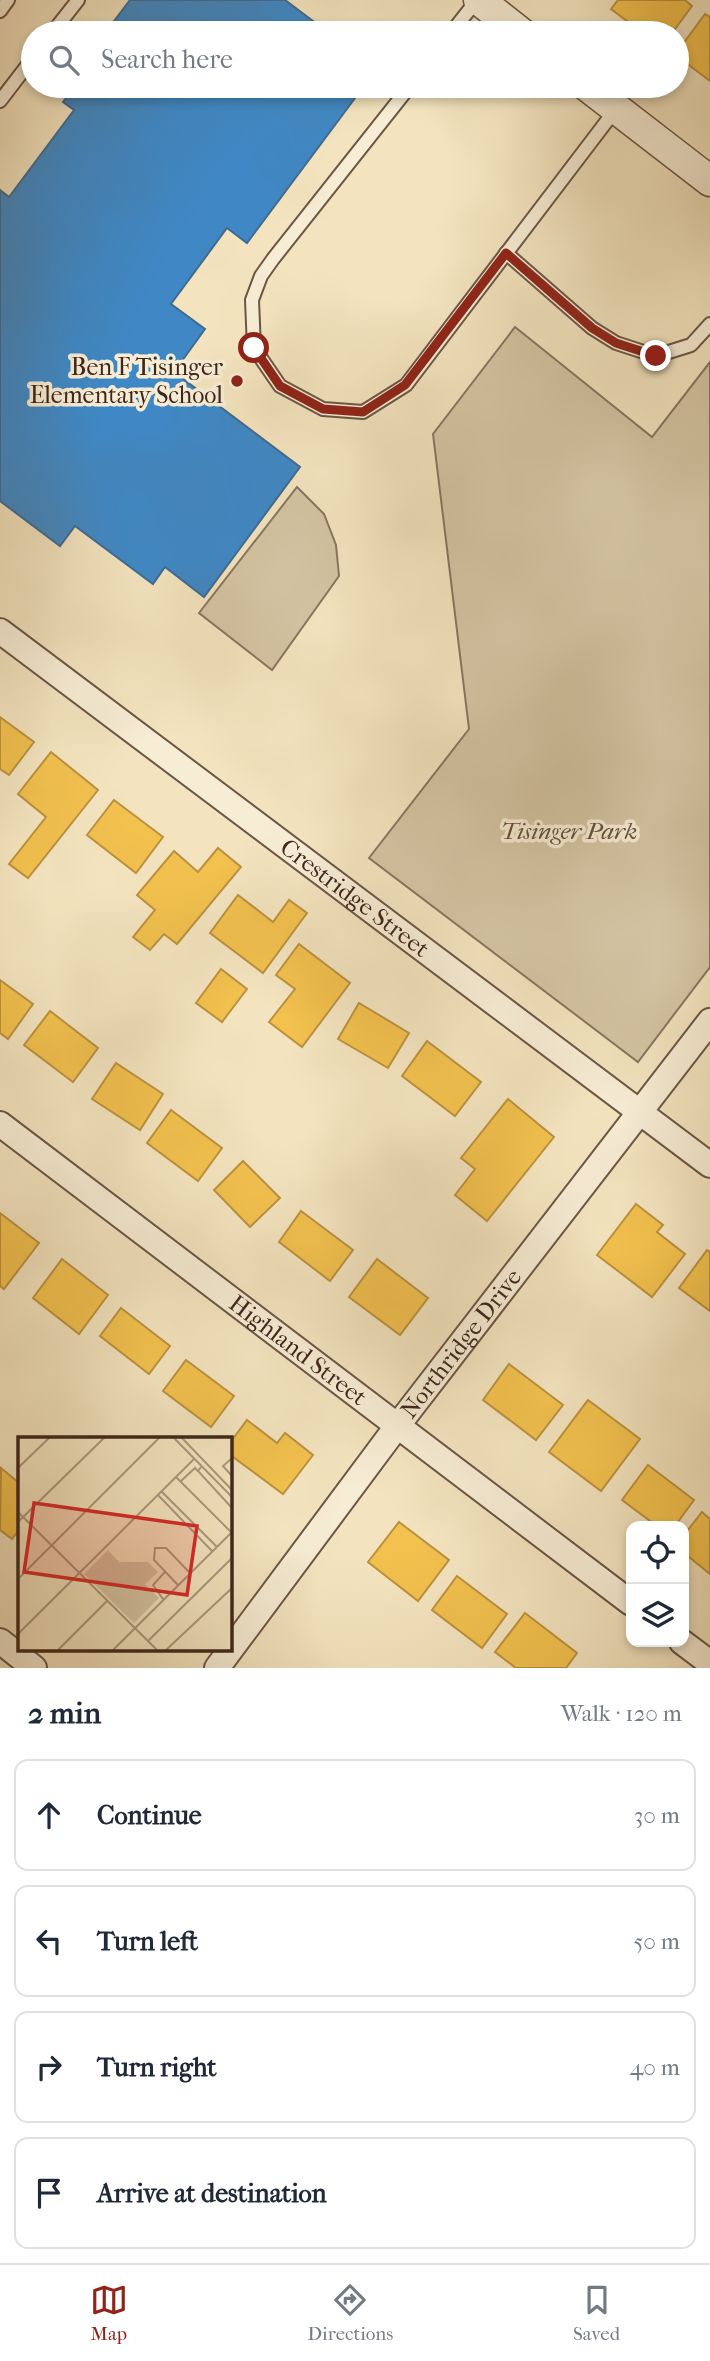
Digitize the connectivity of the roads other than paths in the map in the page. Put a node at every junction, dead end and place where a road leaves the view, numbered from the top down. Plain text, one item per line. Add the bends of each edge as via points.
1 (8, 0) edge
2 (78, 0) edge
3 (478, 0) edge
4 (0, 11) edge
5 (61, 21) edge
6 (461, 21) edge
7 (505, 21) edge
8 (21, 74) edge
9 (401, 98) edge
10 (602, 98) edge
11 (0, 101) edge
12 (616, 109) junction
13 (710, 181) edge
14 (506, 253) junction
15 (710, 324) edge
16 (0, 631) edge
17 (710, 1021) edge
18 (640, 1112) junction
19 (0, 1124) edge
20 (710, 1164) edge
21 (398, 1425) junction
22 (626, 1599) edge
23 (0, 1642) edge
24 (689, 1647) edge
25 (231, 1649) edge
26 (230, 1650) edge
27 (710, 1663) edge
28 (34, 1668) edge
29 (217, 1668) edge

1 - 4 lane
2 - 5 lane
3 - 6 lane
3 - 7 street
8 - 11 lane
9 - 14 lane via 261,276 252,299 254,348 280,386 323,409 363,412 405,385
10 - 12 street
12 - 13 street
12 - 14 lane
14 - 15 lane via 592,328 616,343 656,356 691,345
16 - 18 street, Crestridge Street
17 - 18 street, Northridge Drive
18 - 20 street, Crestridge Street
18 - 21 street, Northridge Drive
19 - 21 street, Highland Street
21 - 22 street, Highland Street
21 - 25 street, Northridge Drive
23 - 28 street
24 - 27 street
26 - 29 street, Northridge Drive

